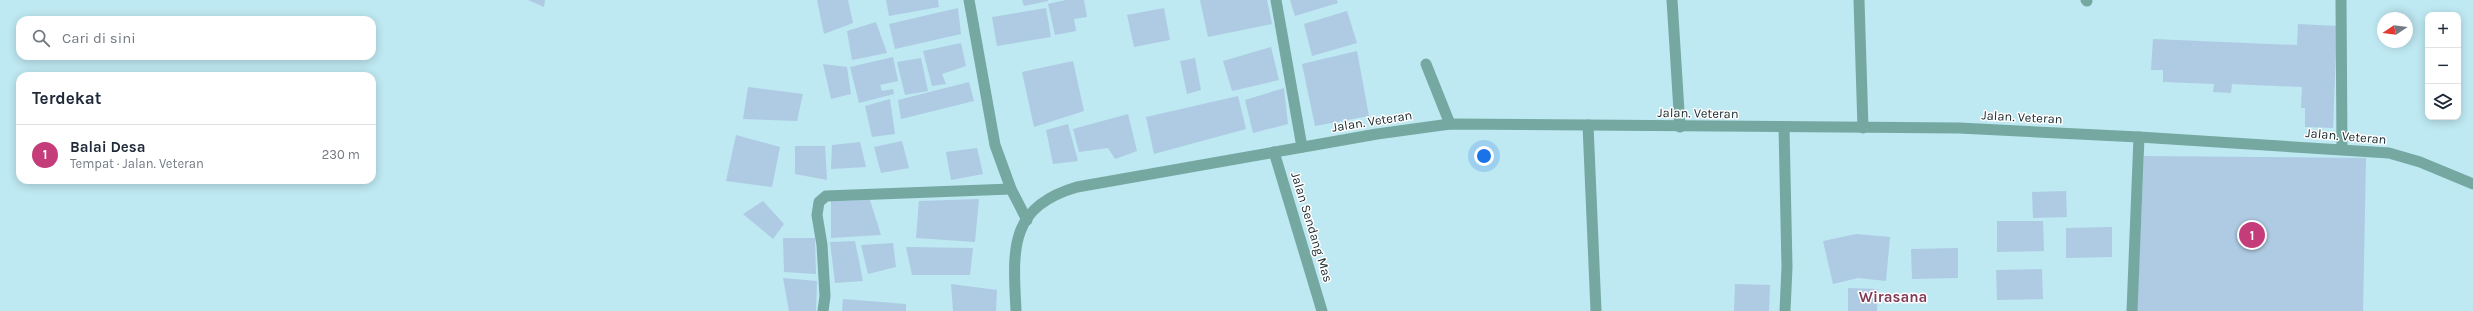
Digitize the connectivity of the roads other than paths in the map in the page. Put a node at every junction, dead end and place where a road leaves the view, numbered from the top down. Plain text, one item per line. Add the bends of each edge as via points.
1 (969, 0) edge
2 (1276, 0) edge
3 (1672, 0) edge
4 (1859, 0) edge
5 (2341, 0) edge
6 (1426, 64) dead end
7 (1450, 124) junction
8 (1588, 125) junction
9 (1680, 126) junction
10 (1784, 128) junction
11 (1863, 128) junction
12 (2139, 136) junction
13 (1302, 147) junction
14 (2342, 149) junction
15 (1274, 152) junction
16 (2473, 184) edge
17 (1011, 189) junction
18 (1026, 220) junction
19 (823, 311) edge
20 (1016, 311) edge
21 (1322, 311) edge
22 (1596, 311) edge
23 (1785, 311) edge
24 (2132, 311) edge

1 - 17 street via 995,145
2 - 13 street
3 - 9 street
4 - 11 street
5 - 14 street
6 - 7 street
7 - 8 street, Jalan. Veteran
7 - 13 street, Jalan. Veteran
8 - 9 street, Jalan. Veteran
8 - 22 street
9 - 10 street, Jalan. Veteran
10 - 11 street, Jalan. Veteran
10 - 23 street via 1787,267
11 - 12 street, Jalan. Veteran via 1959,128
12 - 14 street, Jalan. Veteran
12 - 24 street
13 - 15 street, Jalan. Veteran
14 - 16 street, Jalan. Veteran via 2389,153 2420,162
15 - 18 street, Jalan. Veteran via 1077,187 1046,199 1034,208
15 - 21 street, Jalan Sendang Mas
17 - 18 street
17 - 19 street via 826,196 819,202 816,215 822,245 825,296
18 - 20 street, Jalan. Veteran via 1020,232 1014,263

